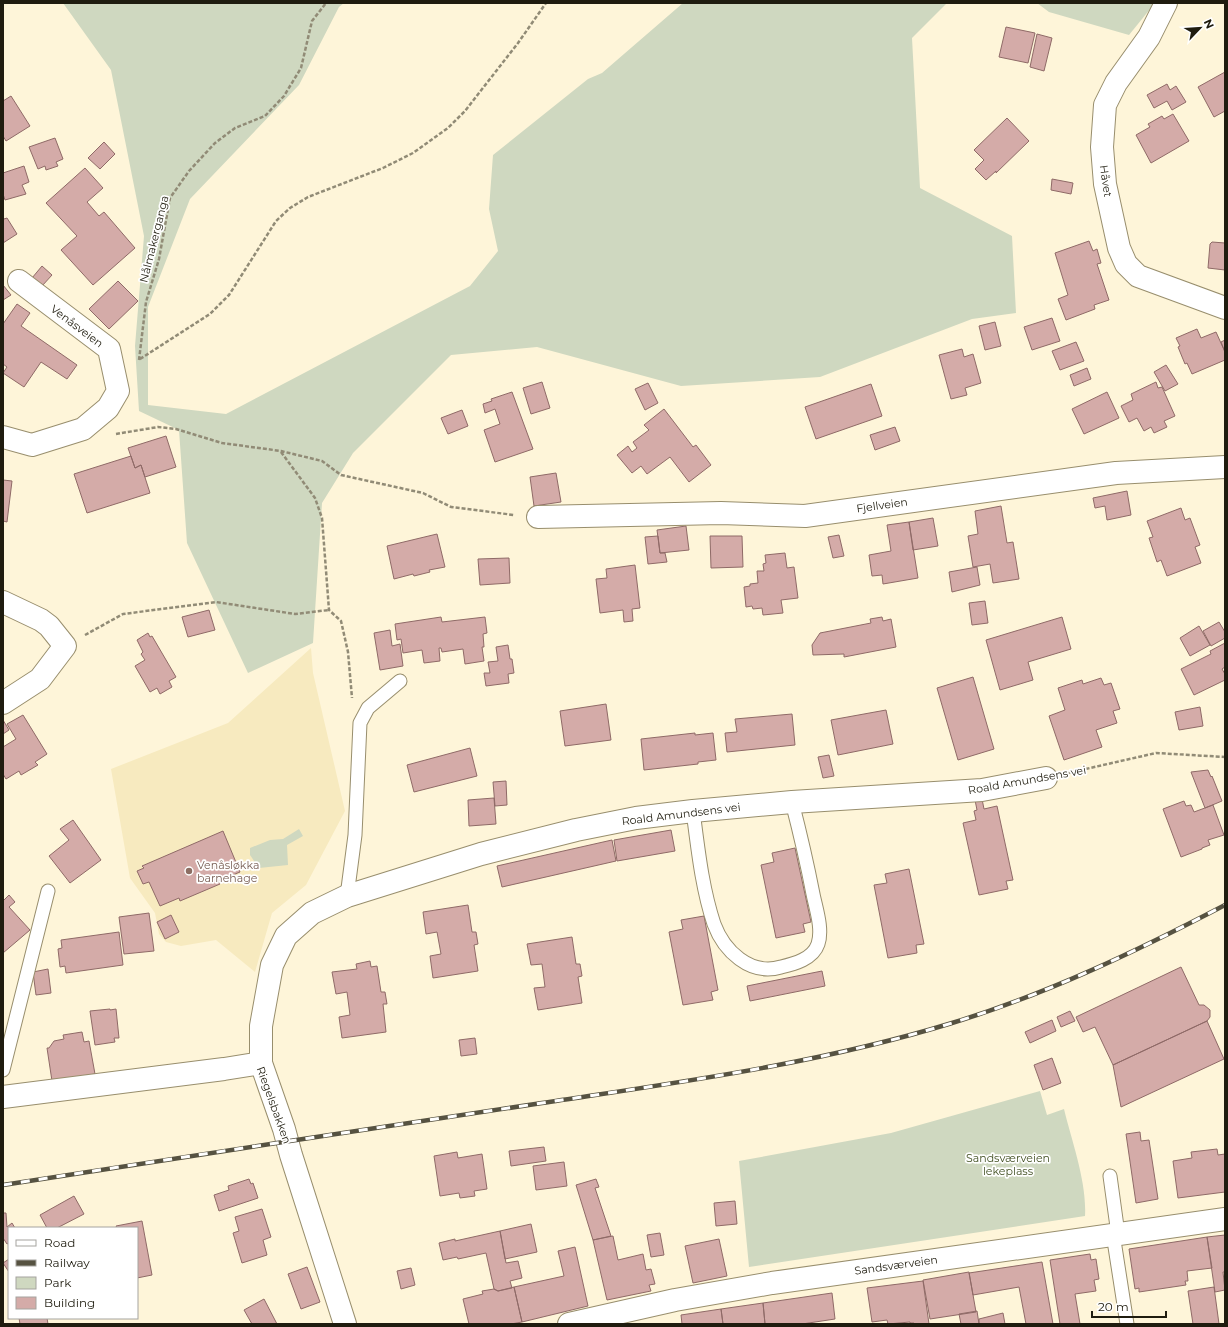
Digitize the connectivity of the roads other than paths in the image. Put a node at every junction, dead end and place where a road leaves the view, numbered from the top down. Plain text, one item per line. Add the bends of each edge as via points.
1 (1166, 3) edge
2 (19, 281) dead end
3 (1225, 308) edge
4 (3, 438) edge
5 (1225, 467) edge
6 (538, 517) road end
7 (3, 602) edge
8 (400, 681) dead end
9 (3, 703) edge
10 (1046, 778) road end
11 (792, 802) junction
12 (693, 811) junction
13 (48, 891) dead end
14 (347, 896) junction
15 (260, 1062) junction
16 (3, 1070) edge
17 (3, 1097) edge
18 (1110, 1176) dead end
19 (1225, 1219) edge
20 (1115, 1234) junction
21 (599, 1320) edge
22 (345, 1324) edge
23 (569, 1324) edge
24 (1127, 1324) edge

1 - 3 street, Håvet via 1149,37 1116,83 1105,105 1102,147 1105,184 1126,264 1138,276
2 - 4 street, Venåsveien via 109,349 118,391 108,408 83,429 32,445
5 - 6 street, Fjellveien via 1116,473 805,516 721,513
7 - 9 street via 41,620 65,646 40,679
8 - 14 lane via 368,708 360,723 355,835
10 - 11 street, Roald Amundsens vei via 982,790
11 - 12 street, Roald Amundsens vei
11 - 12 lane via 820,929 818,944 813,953 796,963 776,969 750,967 732,952 720,936 705,892
12 - 14 street, Roald Amundsens vei via 636,818 576,830 481,854
13 - 16 lane
14 - 15 street, Roald Amundsens vei via 312,913 286,936 272,965 261,1026
15 - 17 street, Riegelsbakken via 224,1069
15 - 22 street, Riegelsbakken via 284,1129
18 - 20 lane
19 - 20 street, Sandsværveien
20 - 21 street, Sandsværveien via 772,1283 675,1300
20 - 24 lane
21 - 23 street, Sandsværveien

